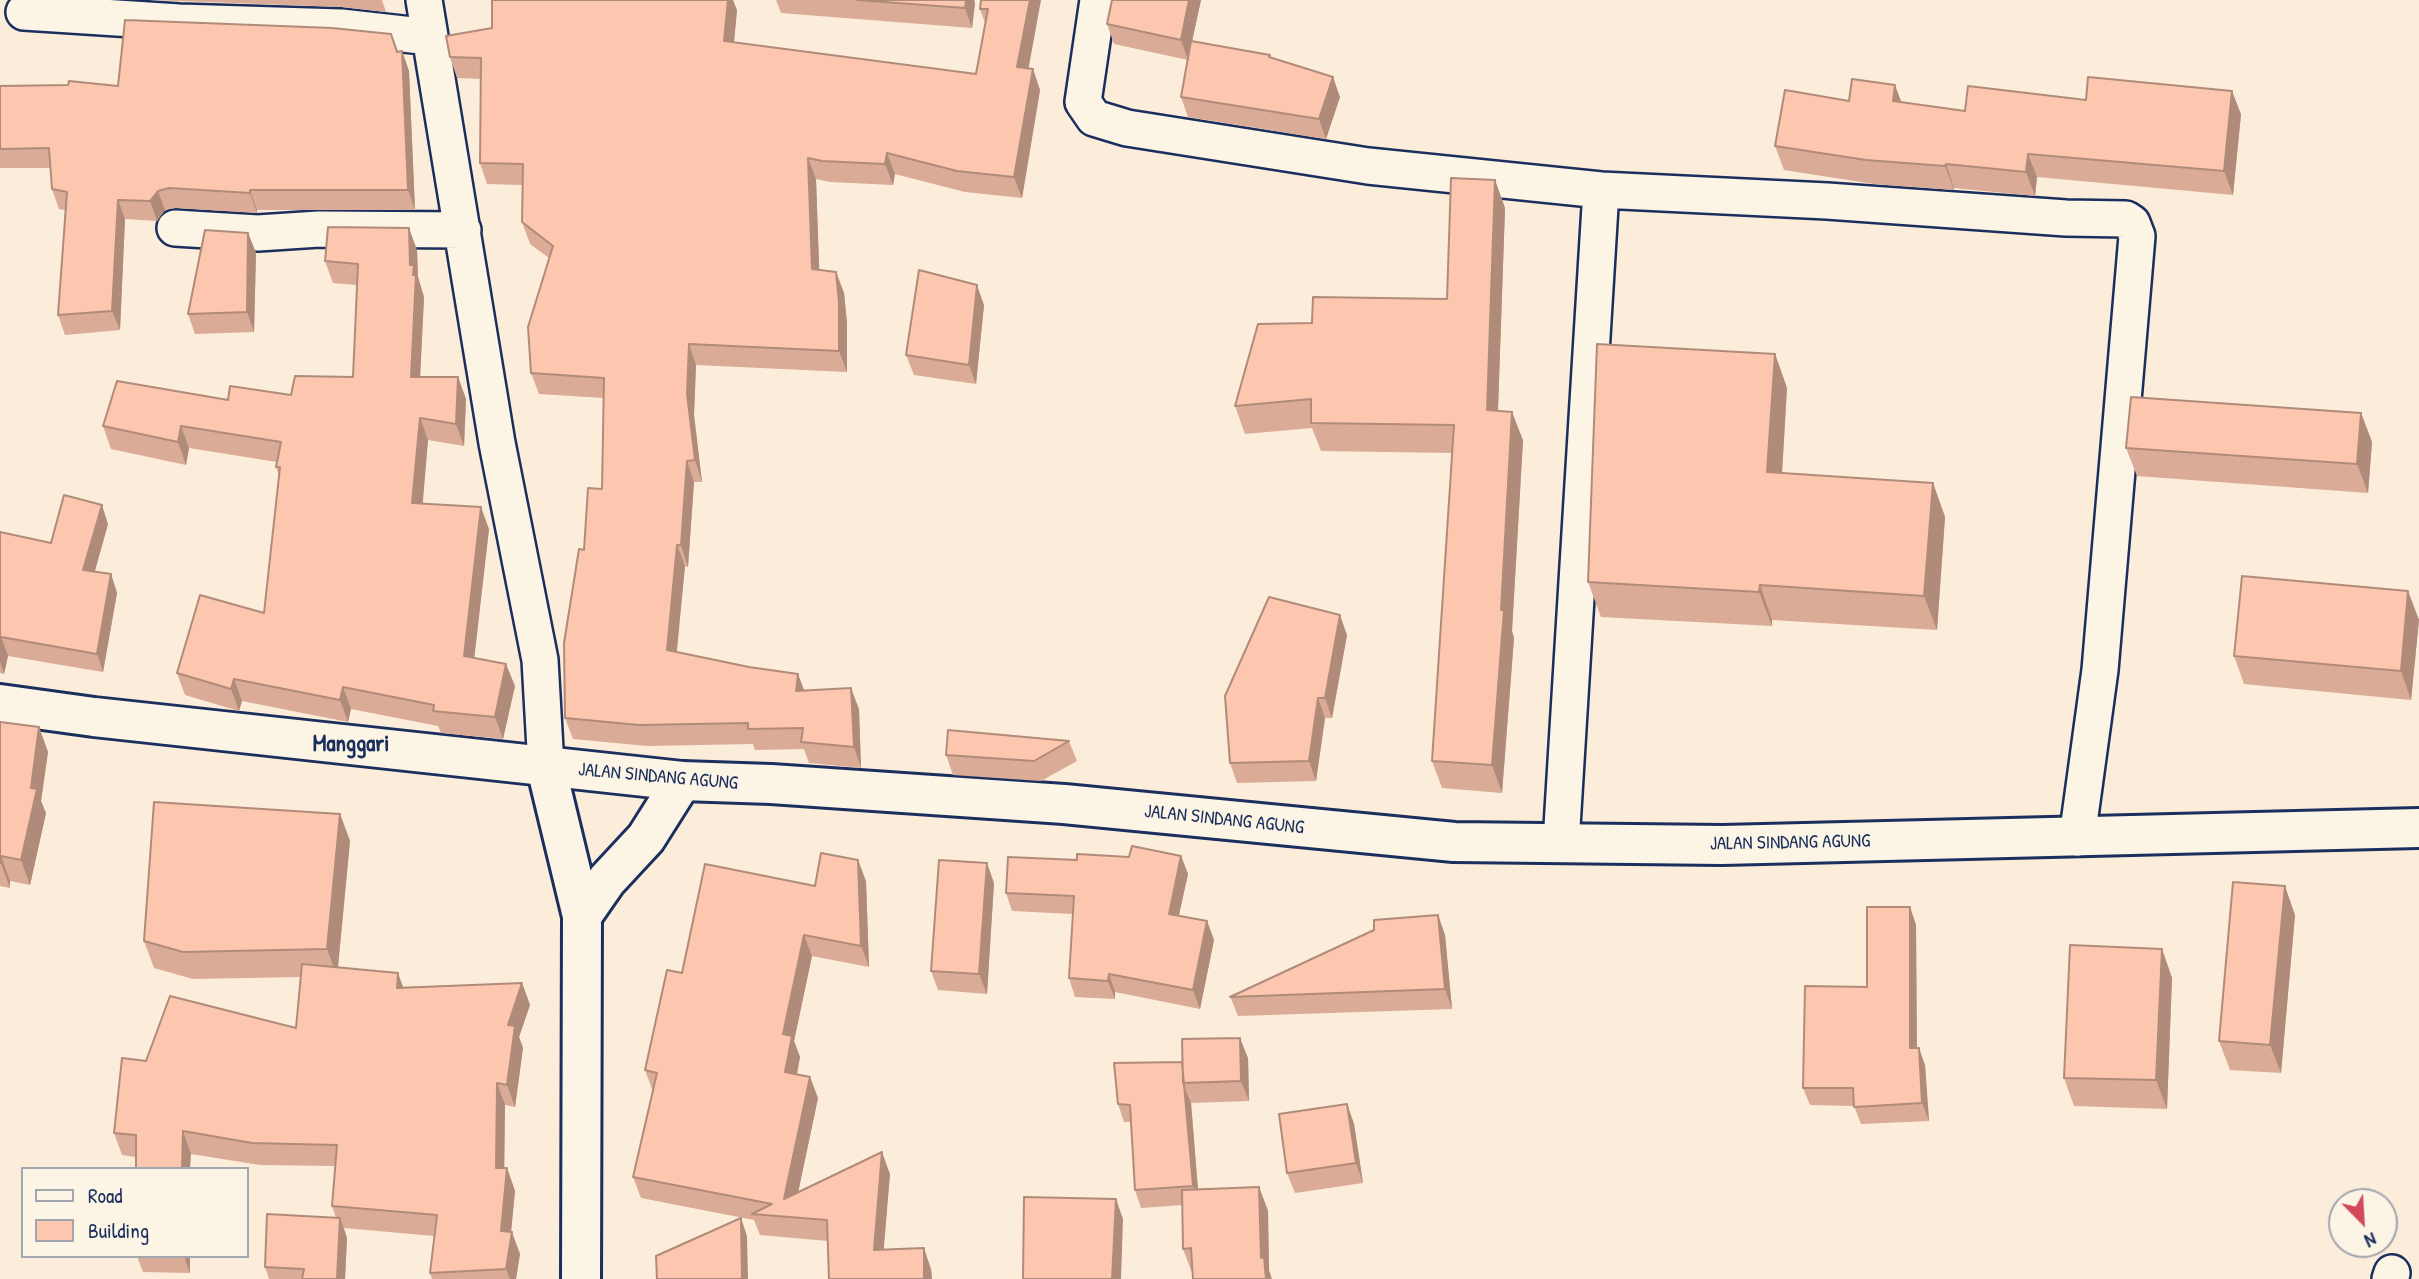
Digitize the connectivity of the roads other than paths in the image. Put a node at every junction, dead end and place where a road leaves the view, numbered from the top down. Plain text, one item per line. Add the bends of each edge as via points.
1 (424, 0) edge
2 (1098, 0) edge
3 (24, 12) dead end
4 (430, 37) junction
5 (1601, 190) junction
6 (175, 229) dead end
7 (463, 230) junction
8 (0, 704) edge
9 (546, 767) junction
10 (682, 781) junction
11 (2419, 828) edge
12 (2077, 838) junction
13 (1561, 843) junction
14 (582, 916) junction
15 (581, 1279) edge

1 - 4 street
2 - 5 street via 1083,102 1094,118 1128,128 1368,166
3 - 4 street via 179,23 341,27
4 - 7 street
5 - 12 street via 2126,219 2132,223 2137,236 2099,670
5 - 13 street
6 - 7 street via 258,233
7 - 9 street via 497,443 540,660
8 - 9 main road
9 - 10 main road, JALAN SINDANG AGUNG
9 - 14 main road, JALAN SINDANG AGUNG
10 - 13 main road, JALAN SINDANG AGUNG via 1064,804 1454,842
10 - 14 main road via 646,838 607,880
11 - 12 main road, JALAN SINDANG AGUNG
12 - 13 main road, JALAN SINDANG AGUNG via 1722,845
14 - 15 main road, JALAN SINDANG AGUNG

